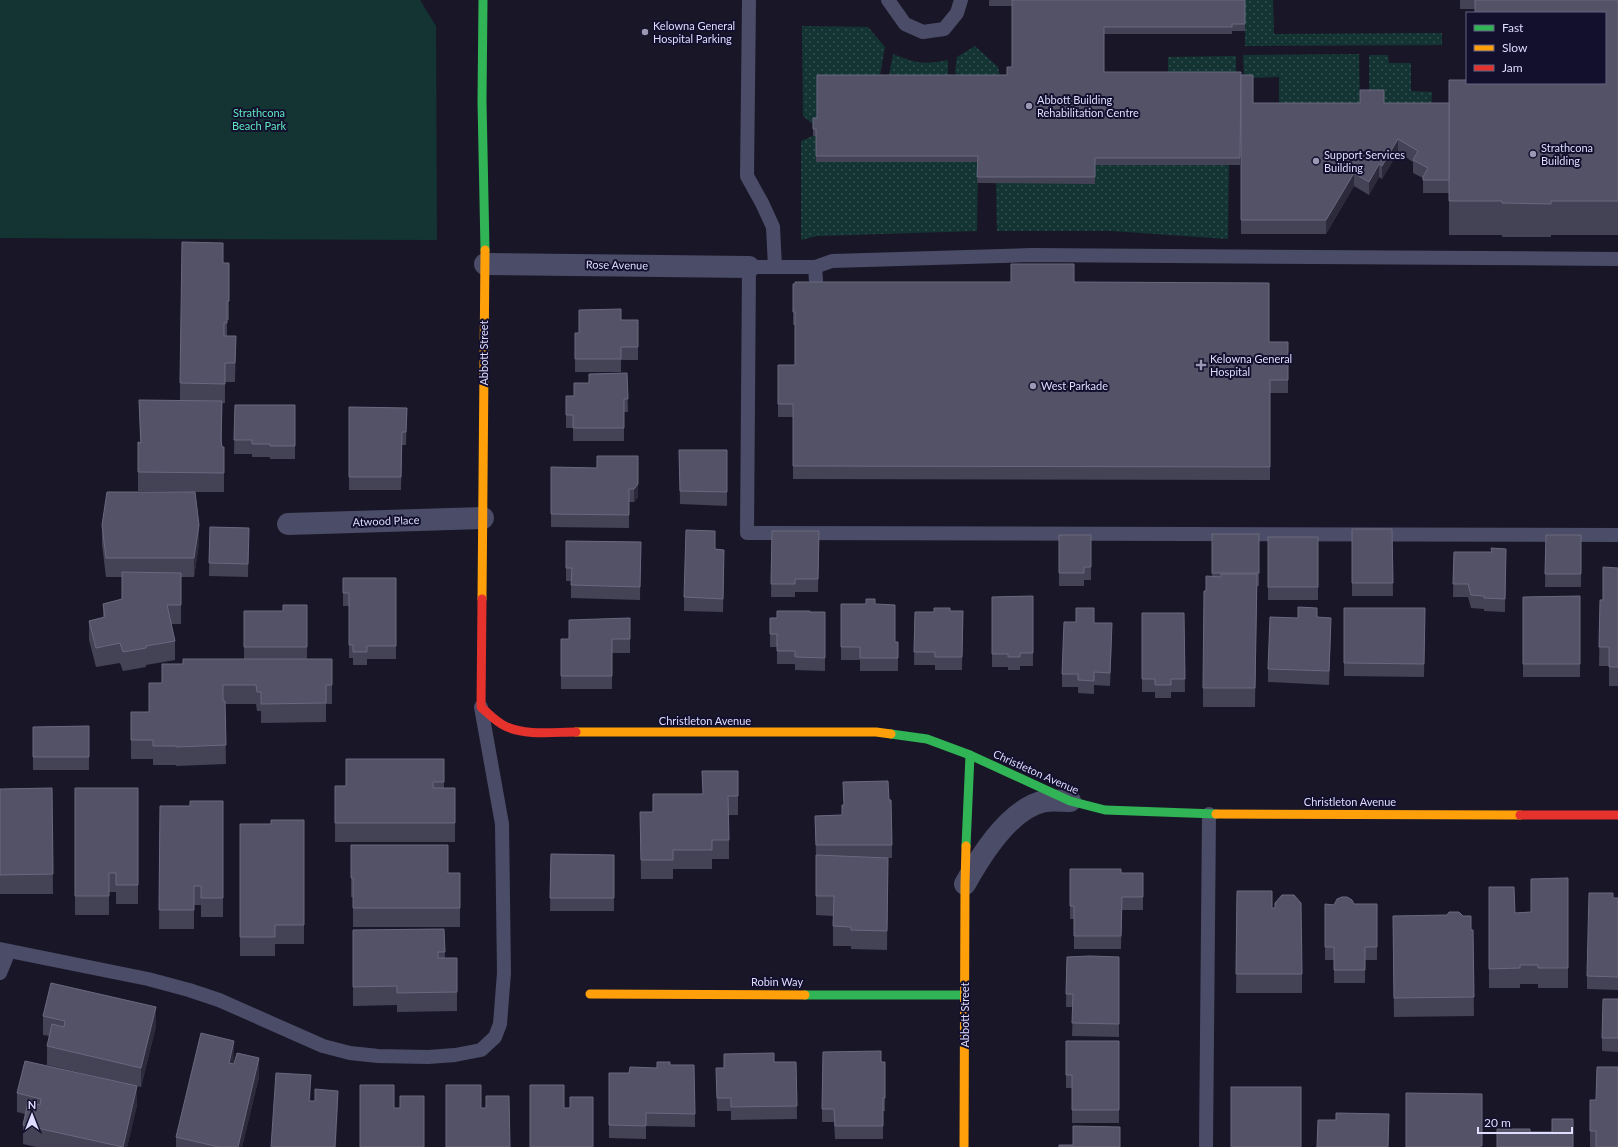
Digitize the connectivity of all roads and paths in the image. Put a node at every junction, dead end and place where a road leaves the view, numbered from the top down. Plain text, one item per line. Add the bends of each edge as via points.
1 (483, 0) edge
2 (749, 0) edge
3 (888, 0) edge
4 (961, 0) edge
5 (1618, 259) edge
6 (485, 264) junction
7 (749, 267) junction
8 (775, 267) junction
9 (815, 267) junction
10 (817, 295) edge
11 (483, 518) junction
12 (288, 524) dead end
13 (1618, 535) edge
14 (481, 707) junction
15 (970, 755) junction
16 (1070, 801) junction
17 (1209, 814) junction
18 (1618, 815) edge
19 (964, 884) junction
20 (4, 950) edge
21 (0, 973) edge
22 (590, 994) dead end
23 (964, 995) junction
24 (964, 1147) edge
25 (1206, 1147) edge

1 - 6 street, Abbott Street
2 - 8 lane via 747,176 773,227
3 - 4 lane via 905,24 924,32 944,29 957,13
5 - 9 lane via 1031,255 832,261
6 - 7 street, Rose Avenue
6 - 11 street, Abbott Street
7 - 8 lane
7 - 13 lane via 747,533
8 - 9 lane
9 - 10 lane
11 - 12 street, Atwood Place
11 - 14 street, Abbott Street
14 - 15 street, Christleton Avenue via 501,725 516,731 876,732 927,739
14 - 20 lane via 502,824 504,973 500,1024 495,1037 481,1050 428,1057 350,1053 323,1046 219,1000 189,990
15 - 16 street, Christleton Avenue
15 - 19 street, Abbott Street
16 - 17 street, Christleton Avenue via 1105,810
16 - 19 street via 1045,801 1018,815 990,843
17 - 18 street, Christleton Avenue
17 - 25 lane
19 - 23 street, Abbott Street
20 - 21 lane
22 - 23 street, Robin Way
23 - 24 street, Abbott Street

